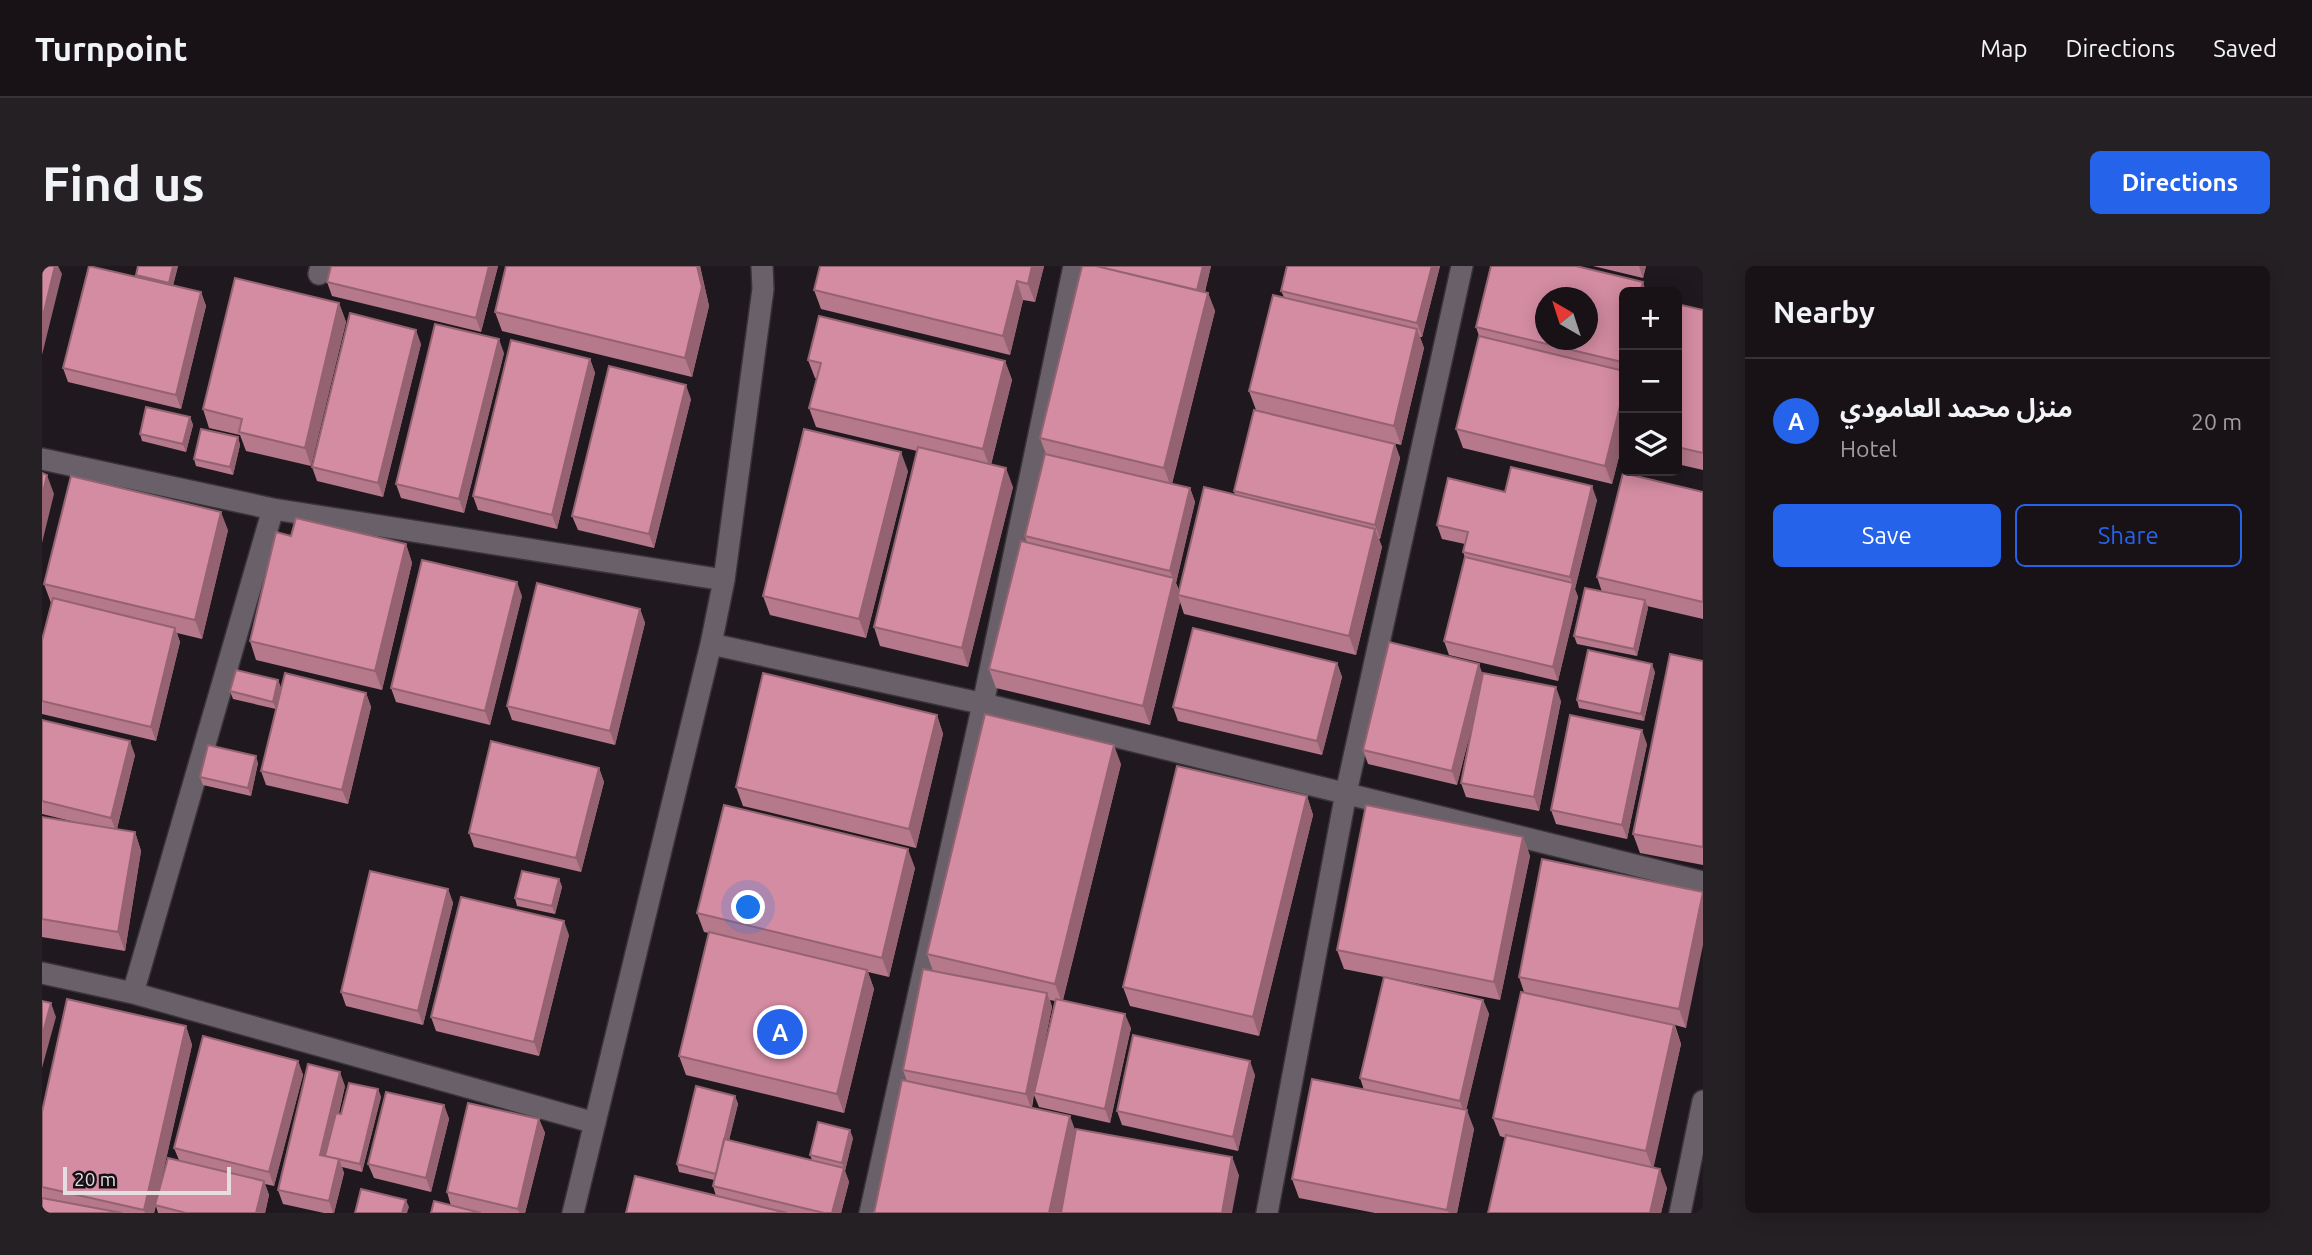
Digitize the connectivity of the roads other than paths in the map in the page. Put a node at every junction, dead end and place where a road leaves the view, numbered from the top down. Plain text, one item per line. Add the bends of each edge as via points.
1 (762, 266) edge
2 (1074, 266) edge
3 (1462, 266) edge
4 (42, 459) edge
5 (273, 509) junction
6 (724, 580) junction
7 (711, 644) junction
8 (983, 704) junction
9 (1346, 793) junction
10 (1703, 882) edge
11 (42, 973) edge
12 (133, 993) junction
13 (1703, 1101) edge
14 (594, 1123) junction
15 (573, 1213) edge
16 (870, 1213) edge
17 (1267, 1213) edge
18 (1680, 1213) edge

1 - 6 street via 763,289
2 - 8 street
3 - 9 street
4 - 5 street
5 - 6 street
5 - 12 street
6 - 7 street
7 - 8 street
7 - 14 street
8 - 9 street
8 - 16 street
9 - 10 street
9 - 17 street
11 - 12 street
12 - 14 street
13 - 18 street
14 - 15 street

